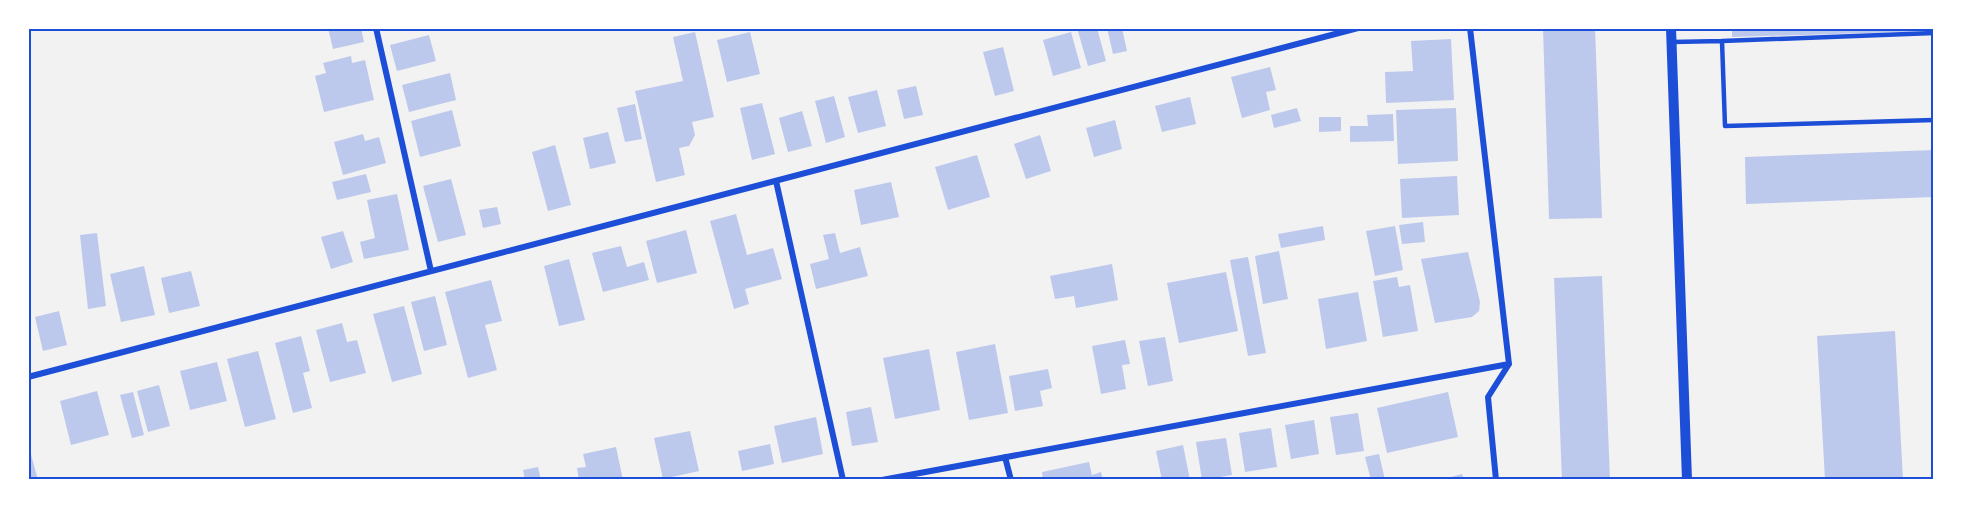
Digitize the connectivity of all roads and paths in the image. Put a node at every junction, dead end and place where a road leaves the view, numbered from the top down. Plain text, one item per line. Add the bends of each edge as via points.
1 (376, 28) edge
2 (1358, 28) edge
3 (1470, 28) edge
4 (1671, 28) edge
5 (1934, 33) edge
6 (1722, 41) junction
7 (1672, 42) junction
8 (1934, 120) edge
9 (776, 181) junction
10 (431, 271) junction
11 (1509, 364) junction
12 (28, 377) edge
13 (1005, 457) junction
14 (843, 480) edge
15 (882, 480) edge
16 (1011, 480) edge
17 (1496, 480) edge
18 (1687, 480) edge

1 - 10 street
2 - 9 street
3 - 11 street
4 - 7 street
5 - 6 lane
6 - 7 lane
6 - 8 lane via 1725,126
7 - 18 street
9 - 10 street
9 - 14 street
10 - 12 street
11 - 13 street
11 - 17 street via 1488,397
13 - 15 street
13 - 16 street

